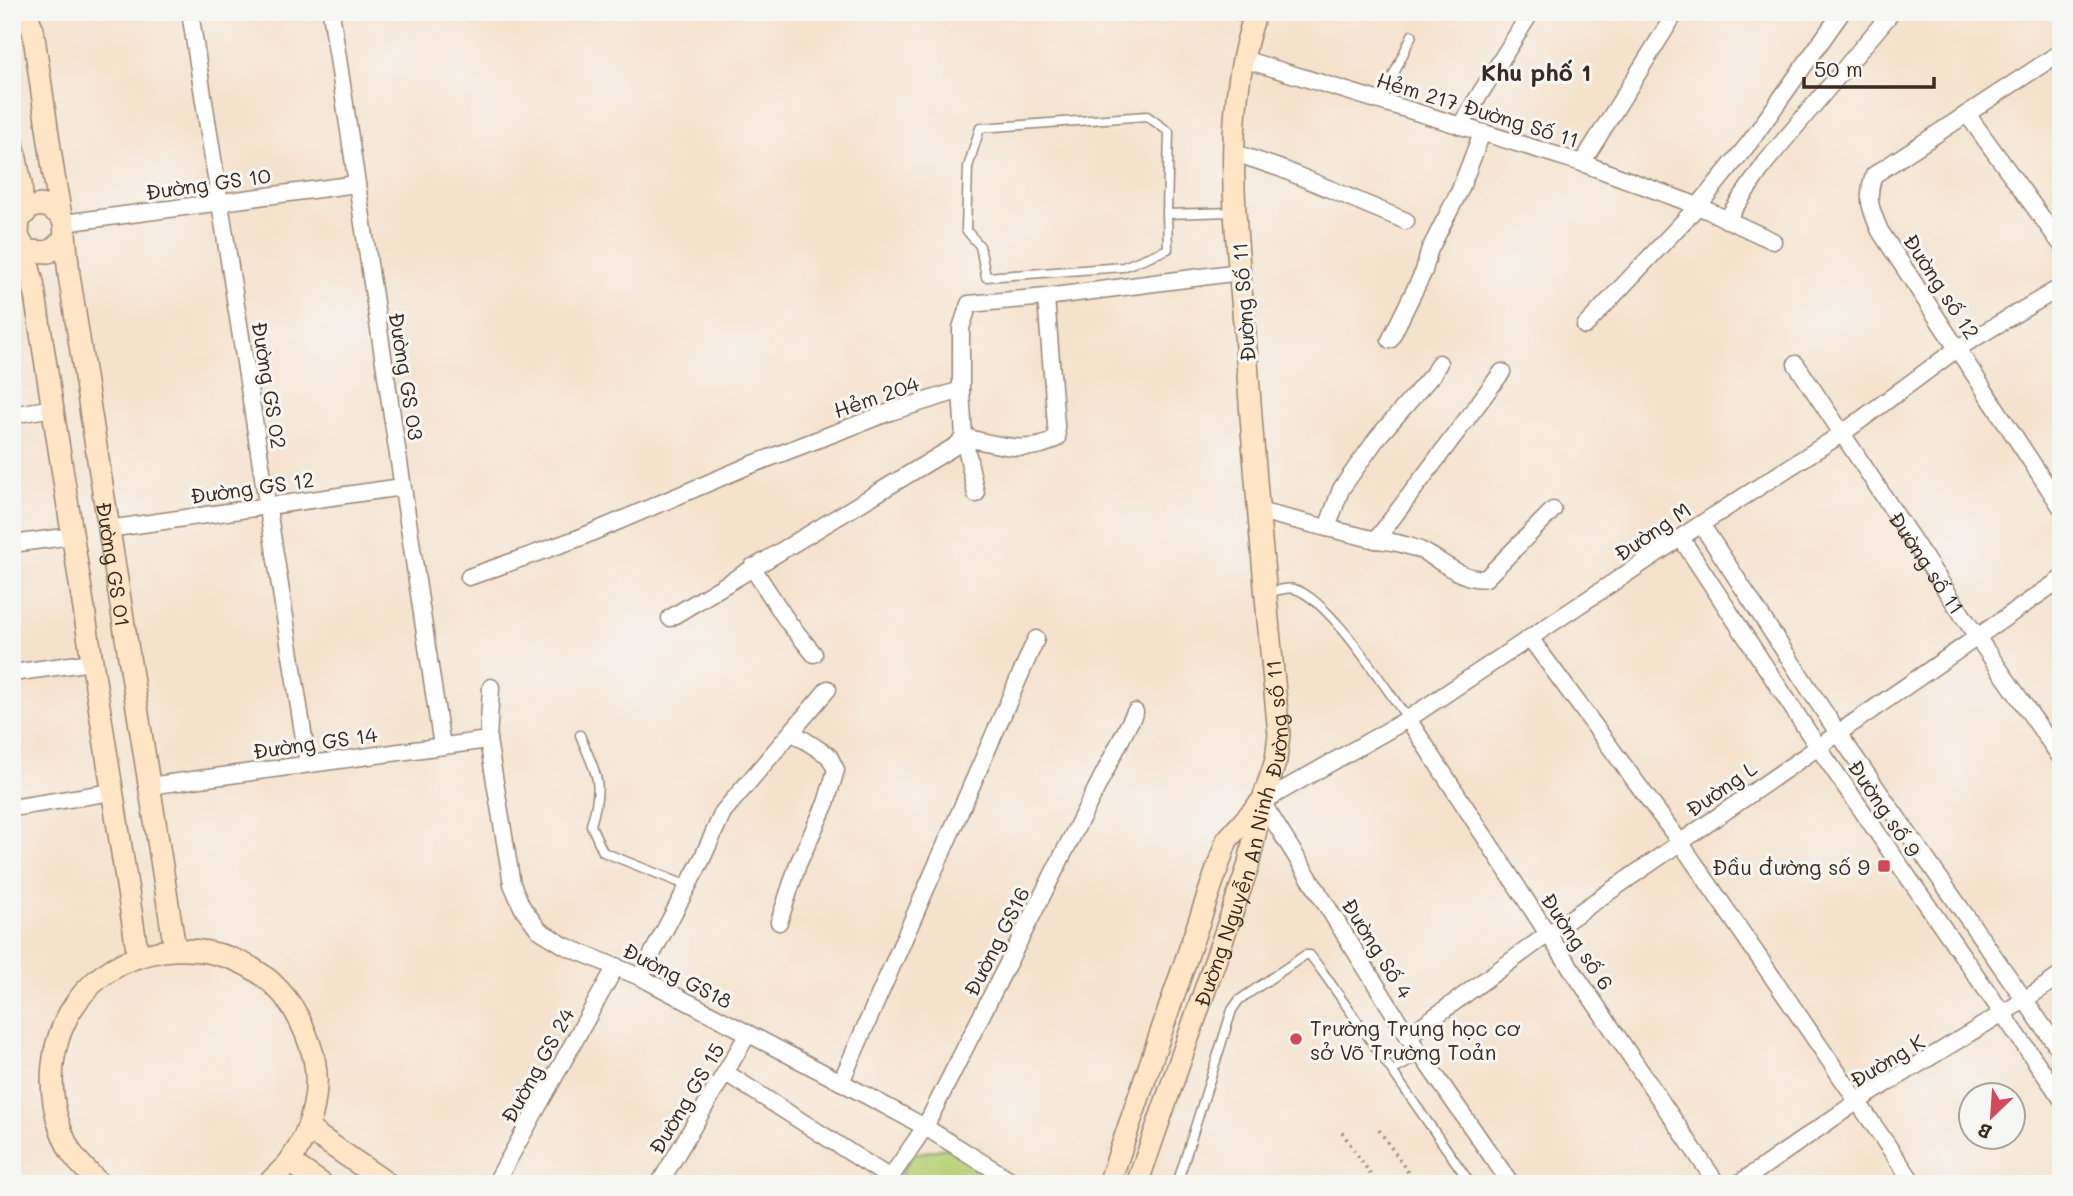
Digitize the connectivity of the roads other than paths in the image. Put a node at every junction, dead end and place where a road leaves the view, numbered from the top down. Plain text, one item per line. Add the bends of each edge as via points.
1 (26, 12) edge
2 (190, 12) edge
3 (331, 12) edge
4 (1531, 12) edge
5 (1676, 12) edge
6 (1842, 12) edge
7 (1890, 13) edge
8 (1250, 14) edge
9 (1412, 36) dead end
10 (2061, 52) edge
11 (1243, 59) junction
12 (1381, 102) junction
13 (1967, 114) junction
14 (1460, 126) junction
15 (1482, 133) junction
16 (12, 138) edge
17 (1232, 152) junction
18 (1582, 163) junction
19 (357, 184) junction
20 (220, 202) junction
21 (1698, 206) junction
22 (1236, 212) junction
23 (23, 213) junction
24 (1167, 214) junction
25 (1726, 220) junction
26 (1406, 221) dead end
27 (63, 224) junction
28 (18, 240) edge
29 (1773, 241) dead end
30 (2061, 244) edge
31 (1240, 272) junction
32 (2061, 287) edge
33 (1046, 297) junction
34 (1585, 326) dead end
35 (1390, 340) dead end
36 (1958, 348) junction
37 (1439, 363) dead end
38 (1796, 364) dead end
39 (1502, 372) dead end
40 (961, 390) junction
41 (53, 408) junction
42 (12, 415) edge
43 (1843, 433) junction
44 (964, 437) junction
45 (402, 487) junction
46 (976, 494) dead end
47 (268, 506) junction
48 (2061, 507) edge
49 (1553, 510) dead end
50 (1258, 512) junction
51 (1701, 524) junction
52 (1327, 528) junction
53 (108, 529) junction
54 (72, 536) junction
55 (1681, 538) junction
56 (1376, 540) junction
57 (12, 544) edge
58 (752, 566) junction
59 (469, 577) dead end
60 (2061, 579) edge
61 (1265, 594) junction
62 (670, 618) dead end
63 (1977, 637) junction
64 (1530, 638) junction
65 (1035, 639) dead end
66 (814, 654) dead end
67 (92, 662) junction
68 (12, 673) edge
69 (491, 687) dead end
70 (828, 689) dead end
71 (1135, 712) dead end
72 (1408, 719) junction
73 (792, 732) junction
74 (1838, 733) junction
75 (580, 735) dead end
76 (488, 740) junction
77 (442, 746) junction
78 (1818, 747) junction
79 (2061, 758) edge
80 (308, 764) junction
81 (148, 786) junction
82 (112, 792) junction
83 (1262, 802) junction
84 (12, 808) edge
85 (1680, 842) junction
86 (688, 886) junction
87 (779, 922) dead end
88 (1548, 934) junction
89 (175, 949) junction
90 (138, 956) junction
91 (616, 966) junction
92 (2061, 975) edge
93 (640, 976) junction
94 (2026, 999) junction
95 (2002, 1014) junction
96 (748, 1034) junction
97 (1408, 1037) junction
98 (2061, 1052) edge
99 (1422, 1055) junction
100 (1392, 1070) junction
101 (726, 1073) junction
102 (841, 1082) junction
103 (2061, 1098) edge
104 (1858, 1101) junction
105 (925, 1127) junction
106 (308, 1129) junction
107 (290, 1162) junction
108 (888, 1181) edge
109 (99, 1184) edge
110 (268, 1184) edge
111 (322, 1184) edge
112 (388, 1184) edge
113 (495, 1184) edge
114 (659, 1184) edge
115 (1017, 1184) edge
116 (1109, 1184) edge
117 (1137, 1184) edge
118 (1177, 1184) edge
119 (1471, 1184) edge
120 (1511, 1184) edge
121 (1717, 1184) edge
122 (1738, 1184) edge
123 (1914, 1184) edge

1 - 27 street, Đường GS 01 via 33,30
2 - 20 street, Đường GS 02
3 - 19 street, Đường GS 03
4 - 14 street
5 - 18 street
6 - 21 street via 1750,142
7 - 25 street via 1766,162
8 - 11 street, Đường Số 11
9 - 12 lane
10 - 13 street, Đường số 12
11 - 12 street, Hẻm 217 Đường Số 11
11 - 17 street, Đường Số 11
12 - 14 street, Hẻm 217 Đường Số 11
13 - 30 street
13 - 36 street, Đường số 12 via 1874,175 1869,192 1870,209 1880,231
14 - 15 street, Hẻm 217 Đường Số 11
15 - 18 street, Hẻm 217 Đường Số 11
15 - 35 street
16 - 23 street, Đường GS 01
17 - 22 street, Đường Số 11
17 - 26 street
18 - 21 street, Hẻm 217 Đường Số 11
19 - 20 street, Đường GS 10
19 - 45 street, Đường GS 03
20 - 27 street, Đường GS 10
20 - 47 street, Đường GS 02
21 - 25 street, Hẻm 217 Đường Số 11
21 - 34 street
22 - 24 lane
22 - 31 street, Đường Số 11
23 - 27 street via 40,205 49,207
23 - 28 street, Đường GS 01
24 - 24 lane via 1168,249 1123,267 986,277 980,246 966,230 968,167 980,128 1147,116 1169,132
25 - 29 street, Hẻm 217 Đường Số 11
27 - 28 street via 63,240 49,252 30,251
27 - 53 street, Đường GS 01
28 - 41 street, Đường GS 01 via 33,282
31 - 33 street
31 - 50 street, Đường Số 11
32 - 36 street, Đường M
33 - 40 street via 969,304 961,328
33 - 44 street via 1057,438 1045,446 1003,447
36 - 43 street, Đường M
36 - 48 street, Đường số 12
37 - 52 street via 1341,489
38 - 43 street, Đường số 11
39 - 56 street
40 - 44 street
40 - 59 street, Hẻm 204 via 748,466 579,538
41 - 42 street
41 - 54 street, Đường GS 01
43 - 51 street, Đường M
43 - 63 street, Đường số 11
44 - 46 street
44 - 58 street
45 - 47 street, Đường GS 12
45 - 77 street, Đường GS 03
47 - 53 street, Đường GS 12
47 - 80 street, Đường GS 02
49 - 56 street via 1486,579 1472,578 1393,541
50 - 52 street
50 - 61 street, Đường Số 11
51 - 55 street, Đường M
51 - 74 street, Đường số 9
52 - 56 street
53 - 54 street
53 - 81 street, Đường GS 01
54 - 57 street
54 - 67 street, Đường GS 01
55 - 64 street, Đường M
55 - 78 street, Đường số 9
58 - 62 street
58 - 66 street
60 - 63 street, Đường L
61 - 72 lane via 1292,588 1315,599
61 - 83 street, Đường số 11 via 1279,734
63 - 74 street, Đường L
63 - 79 street, Đường số 11
64 - 72 street, Đường M
64 - 85 street
65 - 102 street
67 - 68 street
67 - 82 street, Đường GS 01
69 - 76 street, Đường GS18
70 - 73 street
71 - 105 street, Đường GS16
72 - 83 street, Đường M
72 - 88 street, Đường số 6
73 - 86 street via 723,812
73 - 87 street via 829,756 836,770
74 - 78 street, Đường L
74 - 94 street, Đường số 9
75 - 86 lane via 600,784 591,825 603,852
76 - 77 street, Đường GS 14
76 - 91 street, Đường GS18 via 512,884 522,907 551,939
77 - 80 street, Đường GS 14
78 - 85 street, Đường L
78 - 95 street, Đường số 9
80 - 81 street, Đường GS 14
81 - 82 street
81 - 89 street, Đường GS 01
82 - 84 street
82 - 90 street, Đường GS 01
83 - 97 street, Đường Số 4
83 - 116 street, Đường Nguyễn An Ninh via 1227,840
83 - 117 street, Đường Nguyễn An Ninh via 1248,867
85 - 88 street, Đường L
85 - 104 street
86 - 93 street
88 - 97 street, Đường L
88 - 121 street, Đường số 6
89 - 90 street
89 - 106 street via 212,952 248,966 278,989 301,1019 313,1054 316,1092
90 - 109 street via 103,975 75,1004 57,1039 52,1065 56,1118 72,1154
91 - 93 street, Đường GS18
91 - 113 street, Đường GS 24
92 - 94 street, Đường K
93 - 96 street, Đường GS18
94 - 95 street, Đường K
94 - 98 street, Đường số 9
95 - 103 street, Đường số 9
95 - 104 street, Đường K
96 - 101 street, Đường GS 15
96 - 102 street, Đường GS18
97 - 99 street, Đường Số 4
99 - 100 lane
99 - 120 street, Đường Số 4
100 - 118 lane via 1310,955 1305,955 1239,1000 1232,1010
100 - 119 lane
101 - 108 street
101 - 114 street, Đường GS 15
102 - 105 street, Đường GS18
104 - 122 street, Đường K
104 - 123 street
105 - 108 street, Đường GS16
105 - 115 street, Đường GS18
106 - 107 street
106 - 112 street
107 - 110 street
107 - 111 street

